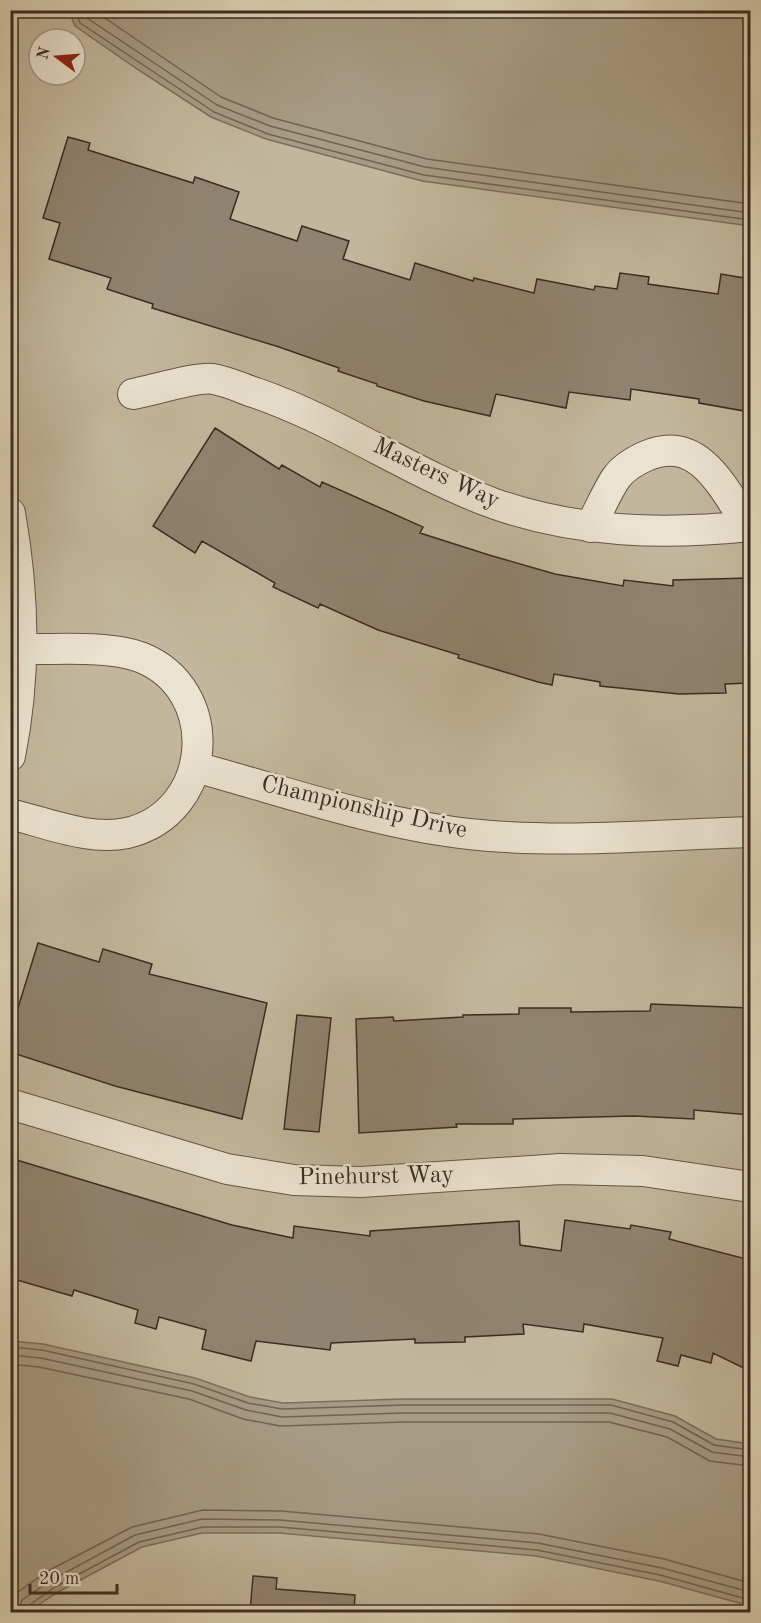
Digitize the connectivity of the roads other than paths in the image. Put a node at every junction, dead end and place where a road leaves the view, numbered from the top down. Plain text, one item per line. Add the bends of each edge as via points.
1 (133, 394) dead end
2 (10, 513) edge
3 (749, 526) edge
4 (590, 527) junction
5 (21, 649) junction
6 (10, 756) edge
7 (195, 767) junction
8 (10, 814) edge
9 (750, 832) edge
10 (10, 1104) edge
11 (750, 1187) edge

1 - 4 street, Masters Way via 212,378 280,402 349,433 456,488 497,504
2 - 5 street via 16,543
3 - 4 street, Masters Way via 668,532
3 - 4 street via 716,477 698,459 678,450 656,452 633,462 617,477
5 - 6 street
5 - 7 street via 119,652 159,667 182,691 195,720 199,742
7 - 8 street via 188,787 175,804 148,825 128,832 84,832
7 - 9 street, Championship Drive via 390,820 468,834 546,839
10 - 11 street, Pinehurst Way via 227,1169 294,1180 361,1182 561,1168 643,1171

